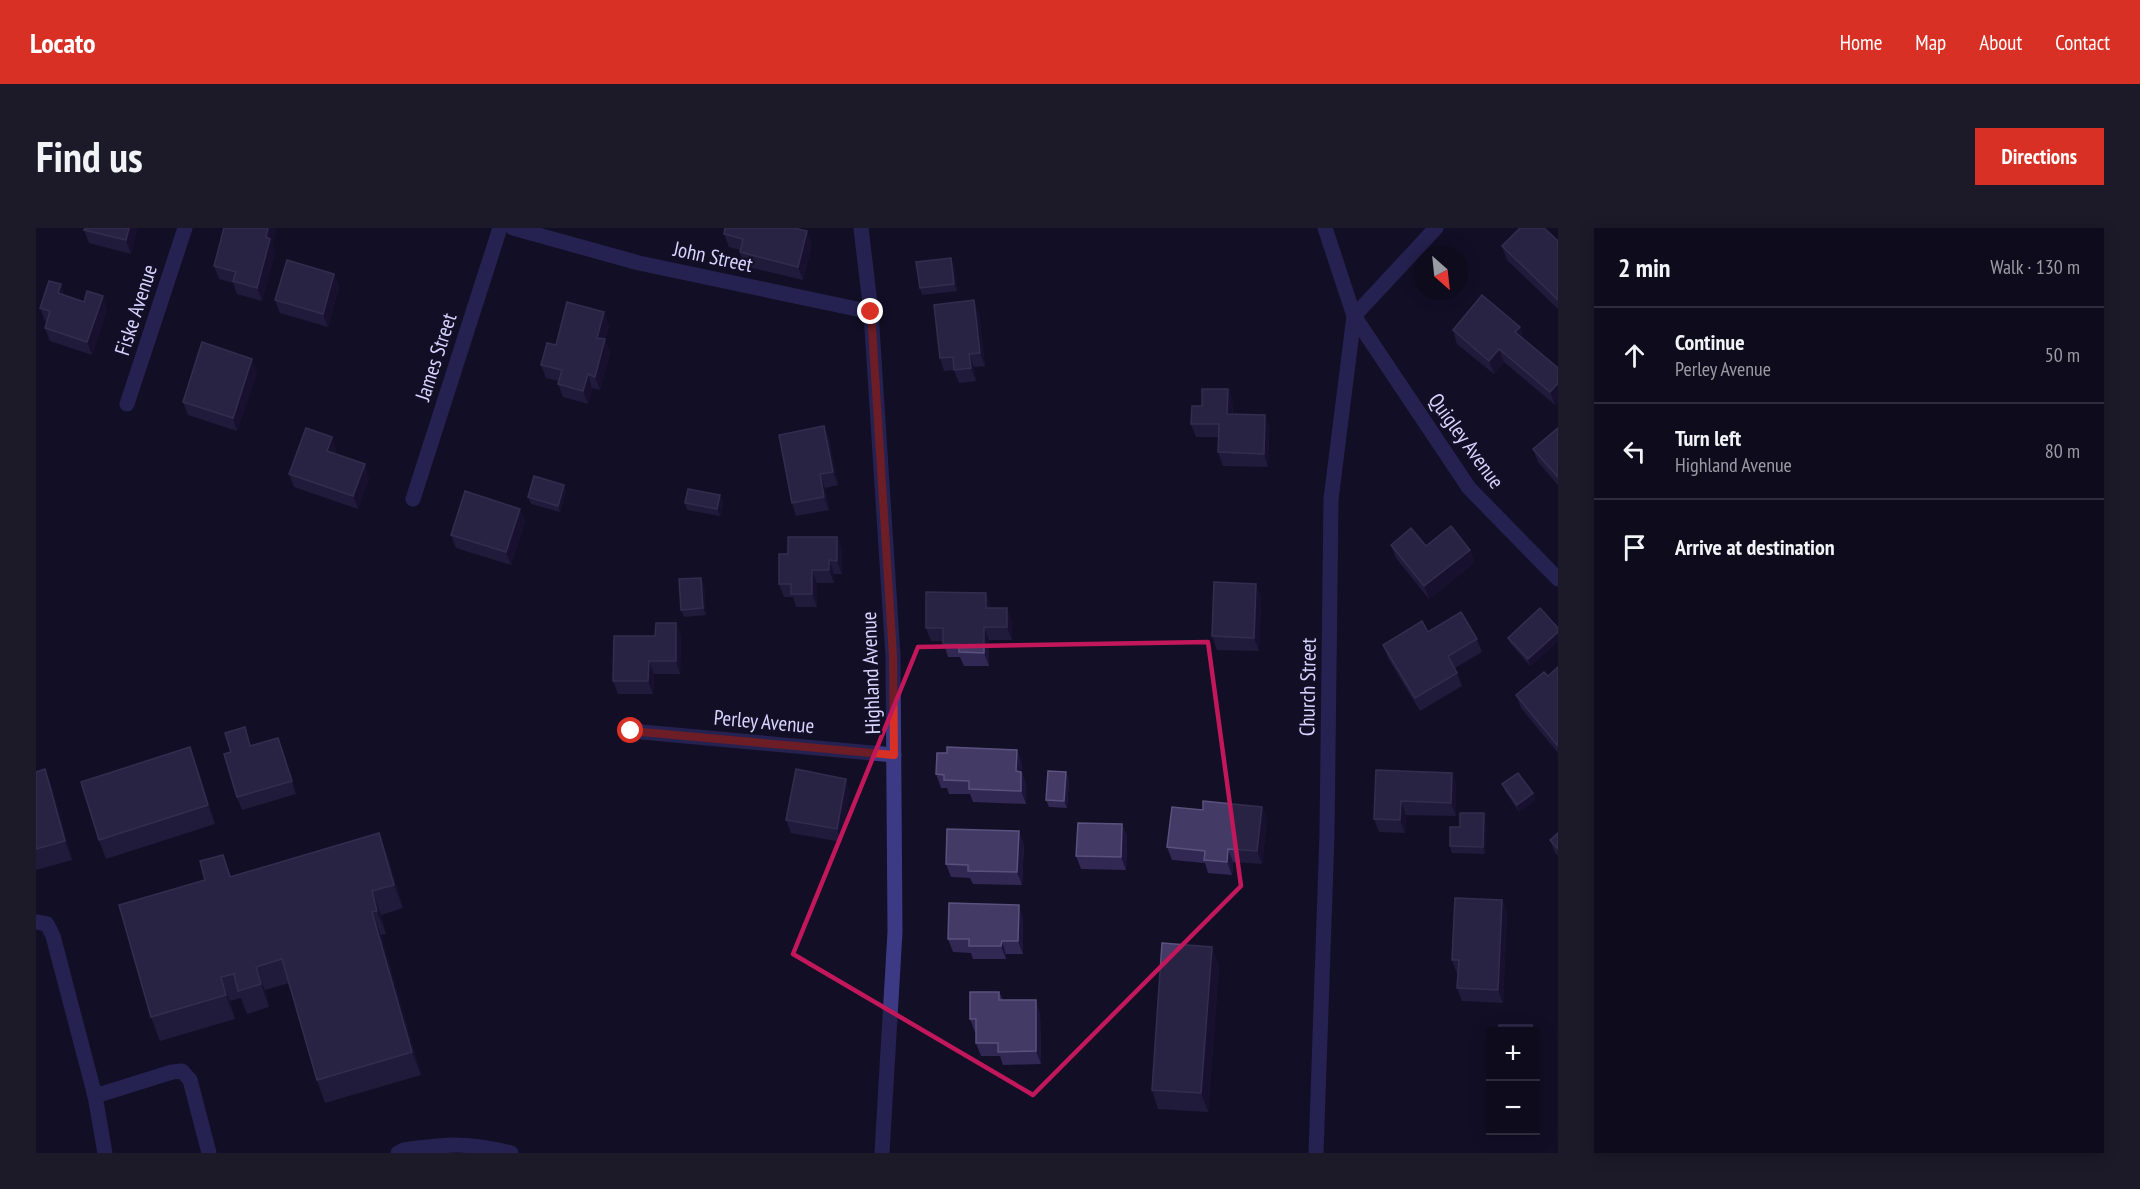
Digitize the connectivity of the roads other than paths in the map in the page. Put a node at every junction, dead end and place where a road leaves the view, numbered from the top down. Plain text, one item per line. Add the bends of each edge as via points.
1 (185, 228) edge
2 (500, 228) edge
3 (513, 228) edge
4 (861, 228) edge
5 (1325, 228) edge
6 (1436, 228) edge
7 (871, 312) junction
8 (1354, 316) junction
9 (127, 404) dead end
10 (413, 499) dead end
11 (1558, 579) edge
12 (631, 731) dead end
13 (894, 755) junction
14 (36, 922) edge
15 (95, 1095) junction
16 (105, 1153) edge
17 (209, 1153) edge
18 (398, 1153) edge
19 (511, 1153) edge
20 (882, 1153) edge
21 (1316, 1153) edge

1 - 9 street, Fiske Avenue
2 - 10 street, James Street
3 - 7 street, John Street via 639,263
4 - 7 street, Highland Avenue
5 - 8 street, Church Street
6 - 8 street
7 - 13 street, Highland Avenue via 893,656
8 - 11 street, Quigley Avenue via 1469,488
8 - 21 street, Church Street via 1331,499 1327,834
12 - 13 street, Perley Avenue
13 - 20 street, Highland Avenue via 895,932
14 - 15 street via 47,924 53,936
15 - 16 street
15 - 17 street via 182,1071 190,1080
18 - 19 street via 454,1144

